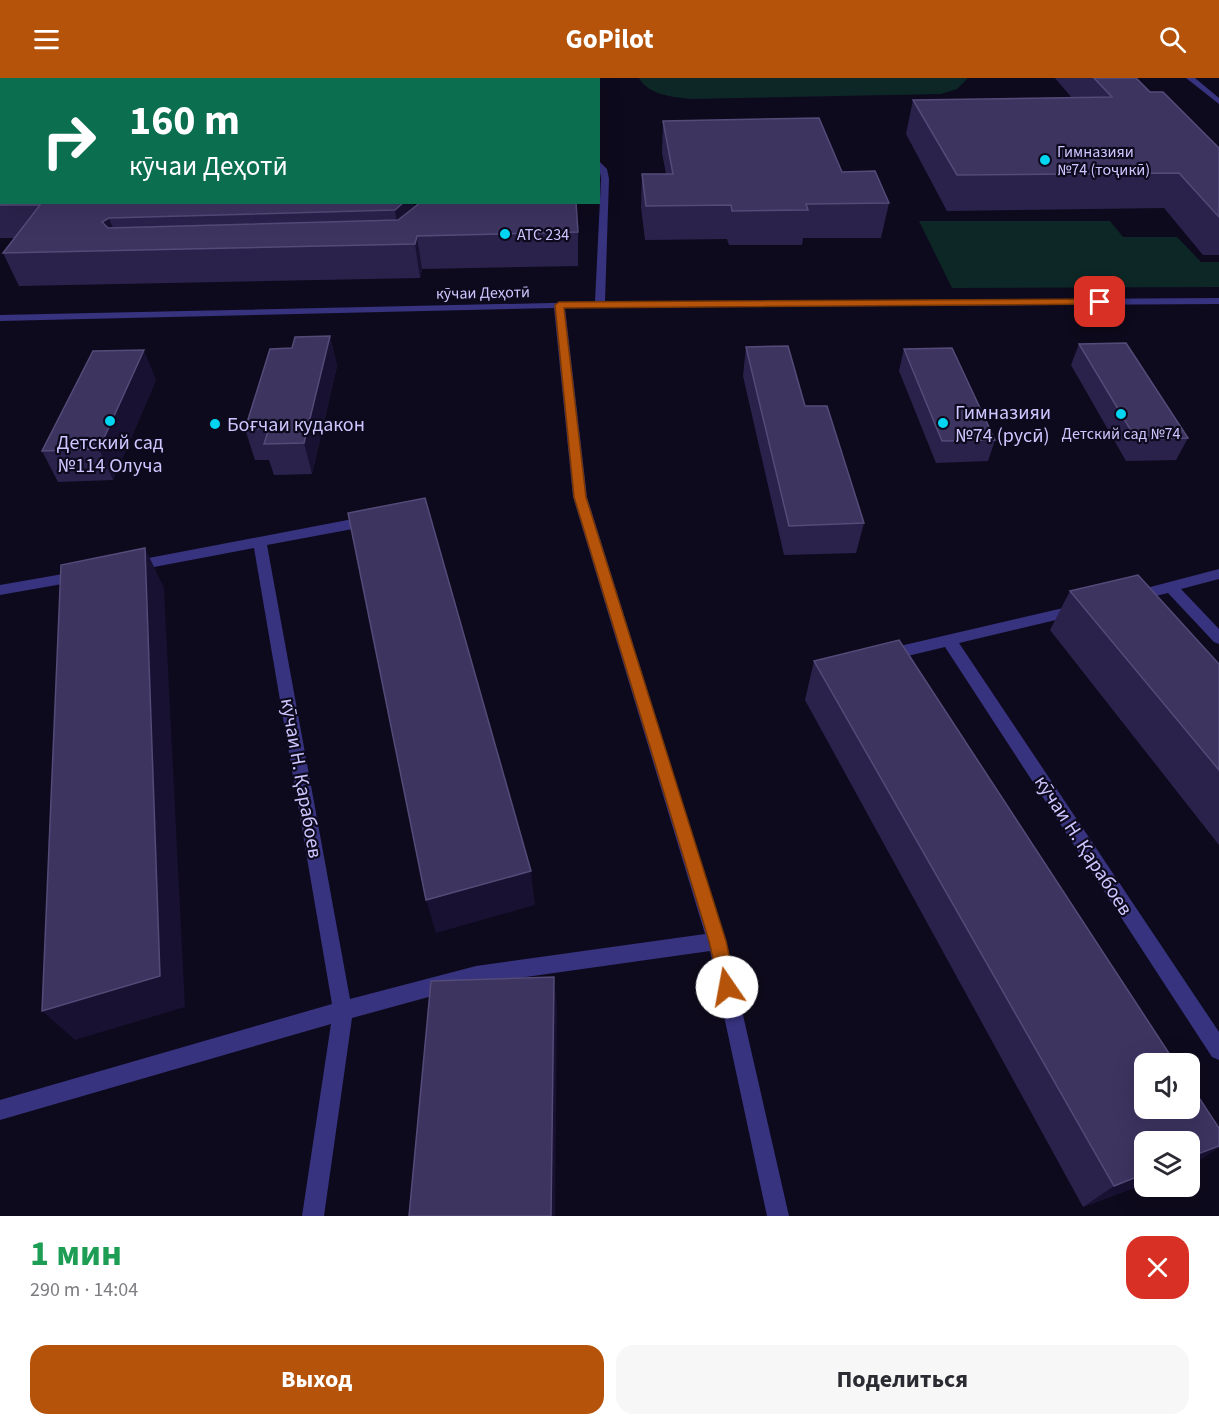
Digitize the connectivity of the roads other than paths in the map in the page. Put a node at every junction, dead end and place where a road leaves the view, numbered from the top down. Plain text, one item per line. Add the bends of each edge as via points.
1 (1190, 78) edge
2 (1219, 102) edge
3 (600, 165) edge
4 (1219, 301) edge
5 (559, 305) junction
6 (600, 306) junction
7 (0, 318) edge
8 (358, 523) edge
9 (260, 543) junction
10 (124, 568) edge
11 (91, 574) edge
12 (1219, 574) edge
13 (1171, 587) junction
14 (0, 590) edge
15 (1115, 601) edge
16 (1093, 606) edge
17 (1219, 638) edge
18 (949, 640) junction
19 (870, 659) edge
20 (717, 941) junction
21 (343, 1012) junction
22 (1219, 1050) edge
23 (0, 1110) edge
24 (313, 1216) edge
25 (778, 1216) edge

1 - 2 lane
3 - 6 lane via 605,179
4 - 6 lane, кӯчаи Деҳотӣ
5 - 6 lane, кӯчаи Деҳотӣ
5 - 7 lane, кӯчаи Деҳотӣ
5 - 20 lane via 580,497
8 - 9 lane
9 - 10 lane
9 - 21 lane, кӯчаи Н. Қарабоев
11 - 14 lane
12 - 13 lane
13 - 15 lane
13 - 17 lane
16 - 18 lane
18 - 19 lane
18 - 22 lane, кӯчаи Н. Қарабоев
20 - 21 lane via 476,975
20 - 25 lane
21 - 23 lane
21 - 24 lane, кӯчаи Н. Қарабоев

